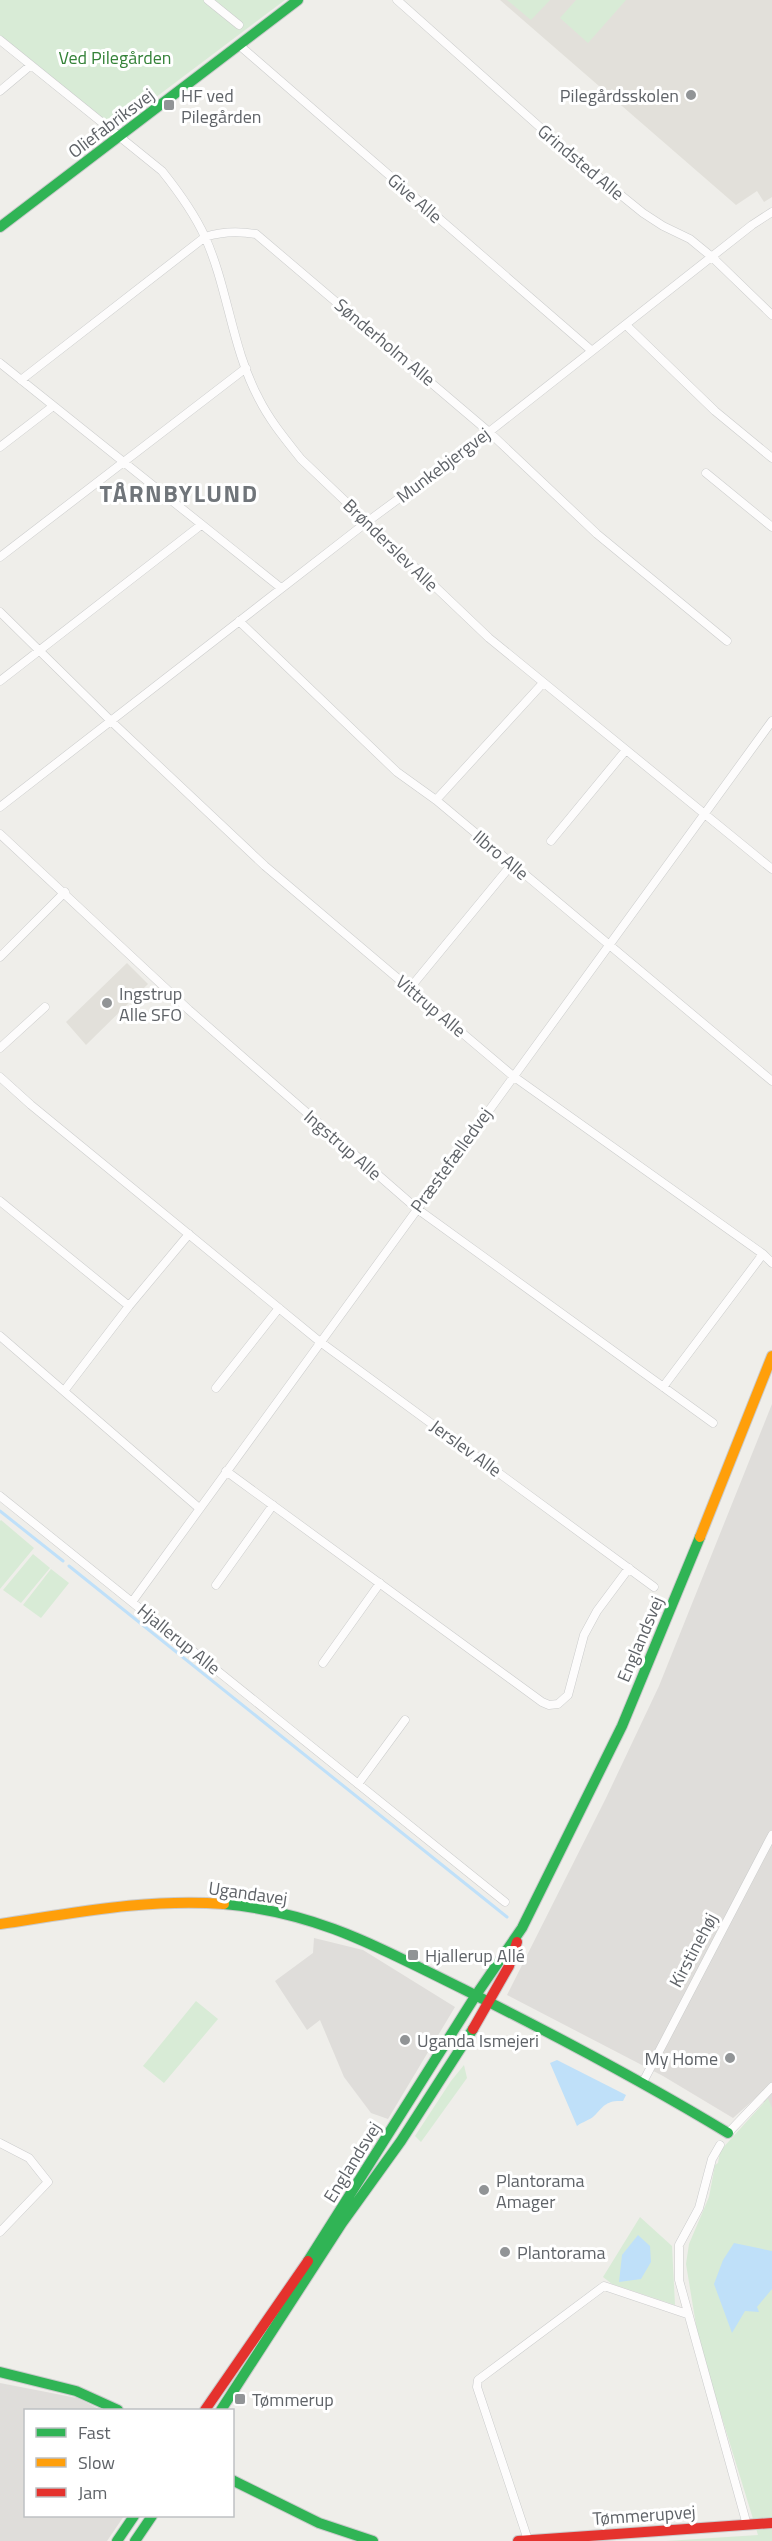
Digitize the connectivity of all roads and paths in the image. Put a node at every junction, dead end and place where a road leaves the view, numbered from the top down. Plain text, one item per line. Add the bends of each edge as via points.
1 (208, 0) edge
2 (298, 0) edge
3 (397, 0) edge
4 (239, 26) dead end
5 (0, 40) edge
6 (239, 45) junction
7 (31, 65) junction
8 (0, 91) edge
9 (120, 137) junction
10 (772, 212) edge
11 (0, 227) edge
12 (205, 237) junction
13 (712, 257) junction
14 (772, 315) edge
15 (626, 325) junction
16 (592, 351) junction
17 (0, 363) edge
18 (246, 368) junction
19 (21, 380) junction
20 (52, 407) junction
21 (489, 432) junction
22 (0, 447) edge
23 (772, 458) edge
24 (124, 462) junction
25 (706, 473) dead end
26 (367, 522) junction
27 (201, 525) junction
28 (772, 527) edge
29 (0, 557) edge
30 (281, 588) junction
31 (0, 612) edge
32 (238, 621) junction
33 (727, 640) dead end
34 (39, 650) junction
35 (0, 681) edge
36 (543, 683) junction
37 (772, 721) edge
38 (111, 722) junction
39 (626, 750) junction
40 (436, 800) junction
41 (0, 807) edge
42 (704, 813) junction
43 (0, 834) edge
44 (551, 841) dead end
45 (512, 864) junction
46 (772, 869) edge
47 (65, 892) junction
48 (609, 945) junction
49 (0, 957) edge
50 (410, 988) junction
51 (45, 1007) dead end
52 (0, 1048) edge
53 (513, 1076) junction
54 (0, 1077) edge
55 (772, 1080) edge
56 (0, 1201) edge
57 (416, 1208) junction
58 (189, 1234) junction
59 (763, 1254) junction
60 (772, 1263) edge
61 (129, 1306) junction
62 (279, 1308) junction
63 (0, 1336) edge
64 (319, 1341) junction
65 (772, 1356) edge
66 (663, 1387) junction
67 (216, 1388) dead end
68 (63, 1391) junction
69 (713, 1423) dead end
70 (226, 1471) junction
71 (0, 1496) edge
72 (273, 1505) junction
73 (199, 1508) junction
74 (629, 1568) junction
75 (380, 1583) junction
76 (216, 1585) dead end
77 (654, 1587) dead end
78 (132, 1602) junction
79 (323, 1663) dead end
80 (405, 1720) dead end
81 (358, 1784) junction
82 (772, 1834) edge
83 (504, 1902) dead end
84 (0, 1924) edge
85 (522, 1928) junction
86 (476, 1995) junction
87 (490, 2002) junction
88 (644, 2082) junction
89 (772, 2086) edge
90 (728, 2133) joint
91 (0, 2143) edge
92 (720, 2145) dead end
93 (0, 2232) edge
94 (687, 2314) junction
95 (0, 2372) edge
96 (116, 2409) edge
97 (206, 2409) edge
98 (223, 2409) edge
99 (234, 2481) edge
100 (133, 2517) edge
101 (151, 2517) edge
102 (772, 2523) edge
103 (747, 2525) junction
104 (528, 2540) edge
105 (117, 2541) edge
106 (135, 2541) edge
107 (373, 2541) edge
108 (518, 2541) edge

1 - 4 street
2 - 6 main road, Oliefabriksvej
3 - 13 street, Grindsted Alle via 624,199
5 - 7 street, Brønderslev Alle
6 - 9 main road, Oliefabriksvej
6 - 16 street, Give Alle
7 - 8 street
7 - 9 street, Brønderslev Alle
9 - 11 main road, Oliefabriksvej
9 - 12 street, Brønderslev Alle via 162,171 182,196
10 - 13 street, Munkebjergvej
12 - 18 street, Brønderslev Alle
12 - 19 street, Sønderholm Alle
12 - 21 street, Sønderholm Alle via 220,232 256,234
13 - 14 street, Grindsted Alle
13 - 15 street, Munkebjergvej
15 - 16 street, Munkebjergvej
15 - 23 street via 715,411
16 - 21 street, Munkebjergvej
17 - 19 street
18 - 24 street
18 - 26 street, Brønderslev Alle via 258,398 295,452
19 - 20 street
20 - 22 street
20 - 24 street
21 - 26 street, Munkebjergvej
21 - 33 street, Sønderholm Alle via 597,534
24 - 27 street
24 - 29 street
25 - 28 street
26 - 30 street, Munkebjergvej
26 - 36 street, Brønderslev Alle via 489,638
27 - 30 street
27 - 34 street
30 - 32 street, Munkebjergvej
31 - 34 street, Vittrup Alle
32 - 38 street, Munkebjergvej
32 - 40 street, Ilbro Alle via 397,772
34 - 35 street
34 - 38 street, Vittrup Alle
36 - 39 street, Brønderslev Alle
36 - 40 street
37 - 42 street, Præstefælledvej
38 - 41 street, Munkebjergvej
38 - 50 street, Vittrup Alle via 265,866
39 - 42 street, Brønderslev Alle
39 - 44 street
40 - 45 street, Ilbro Alle
42 - 46 street, Brønderslev Alle
42 - 48 street, Præstefælledvej
43 - 47 street, Ingstrup Alle
45 - 48 street, Ilbro Alle
45 - 50 street
47 - 49 street
47 - 57 street, Ingstrup Alle via 189,1010
48 - 53 street, Præstefælledvej
48 - 55 street, Ilbro Alle
50 - 53 street, Vittrup Alle
51 - 52 street
53 - 57 street, Præstefælledvej
53 - 59 street, Vittrup Alle
54 - 58 street, Jerslev Alle
56 - 61 street
57 - 64 street, Præstefælledvej
57 - 66 street, Ingstrup Alle
58 - 61 street
58 - 62 street, Jerslev Alle
59 - 60 street, Vittrup Alle
59 - 66 street
61 - 68 street
62 - 64 street, Jerslev Alle
62 - 67 street
63 - 68 street
64 - 70 street, Præstefælledvej
64 - 74 street, Jerslev Alle
65 - 85 main road, Englandsvej via 622,1726
66 - 69 street, Ingstrup Alle
68 - 73 street
70 - 72 street
70 - 73 street, Præstefælledvej
71 - 78 street, Hjallerup Alle
72 - 75 street
72 - 76 street
73 - 78 street, Præstefælledvej
74 - 75 street via 584,1635 568,1695 558,1704 549,1705
74 - 77 street, Jerslev Alle
75 - 79 street
78 - 81 street, Hjallerup Alle
80 - 81 street
81 - 83 street, Hjallerup Alle
82 - 88 street, Kirstinehøj
84 - 86 main road, Ugandavej via 131,1905 209,1903 248,1907 286,1914 357,1936
85 - 86 main road, Englandsvej
85 - 87 main road, Englandsvej via 509,1966
86 - 87 main road
86 - 97 main road, Englandsvej via 324,2238
87 - 88 main road
87 - 98 main road, Englandsvej
88 - 90 main road
89 - 90 street
91 - 93 street via 29,2158 48,2182
92 - 94 street via 712,2159 699,2208 680,2245 679,2280
94 - 103 street
94 - 104 street via 603,2286 478,2380 477,2387
95 - 96 main road via 78,2391
99 - 107 main road via 303,2516
100 - 105 main road
101 - 106 main road
102 - 103 main road, Tømmerupvej
103 - 104 main road, Tømmerupvej
104 - 108 main road, Tømmerupvej

